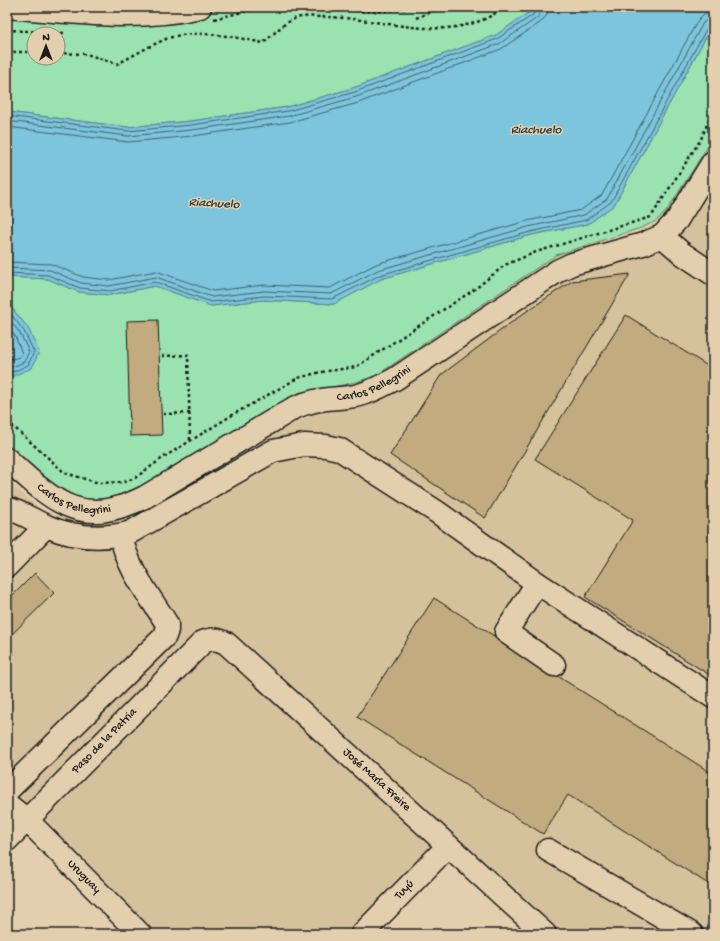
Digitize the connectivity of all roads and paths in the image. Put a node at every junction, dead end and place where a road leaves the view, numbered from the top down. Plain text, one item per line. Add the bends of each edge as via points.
1 (200, 7) edge
2 (331, 7) edge
3 (416, 7) edge
4 (435, 7) edge
5 (504, 7) edge
6 (7, 8) edge
7 (406, 8) edge
8 (348, 11) junction
9 (348, 17) junction
10 (416, 18) dead end
11 (7, 52) edge
12 (26, 52) edge
13 (66, 53) edge
14 (713, 110) edge
15 (713, 162) edge
16 (662, 236) junction
17 (713, 274) edge
18 (162, 356) dead end
19 (190, 413) junction
20 (163, 414) dead end
21 (7, 421) edge
22 (190, 441) junction
23 (7, 459) edge
24 (7, 508) edge
25 (46, 526) junction
26 (121, 535) junction
27 (7, 566) edge
28 (537, 583) junction
29 (203, 642) joint
30 (554, 665) dead end
31 (713, 697) edge
32 (7, 792) edge
33 (7, 804) edge
34 (27, 820) junction
35 (7, 840) edge
36 (448, 846) junction
37 (548, 850) dead end
38 (140, 934) edge
39 (362, 934) edge
40 (545, 934) edge
41 (692, 934) edge

1 - 6 street via 131,15
2 - 8 path
3 - 7 path
4 - 10 path via 433,11
5 - 9 path via 495,14 447,28 418,29
7 - 8 path via 388,12
8 - 9 path
9 - 13 path via 295,18 264,43 208,34 173,37 117,64 86,54
11 - 12 path
14 - 22 path via 701,139 651,217 536,252 505,265 475,289 356,367 298,378
15 - 16 street, Carlos Pellegrini via 677,220
16 - 17 street
16 - 23 street, Carlos Pellegrini via 559,270 395,379 372,391 354,396 311,401 294,408 145,498 124,508 94,512 62,504 34,484
18 - 19 path via 188,355
19 - 20 path
19 - 22 path
21 - 22 path via 65,472 99,483 124,482 135,478
24 - 25 street
25 - 26 street via 85,537
25 - 27 street
26 - 28 street via 131,532 273,451 304,445 326,446 340,449
26 - 32 street via 125,554 168,624 168,630 165,636
28 - 30 street via 506,632
28 - 31 street
29 - 34 street, Paso de la Patria
29 - 36 street, José María Freire via 219,639 226,643
33 - 34 street, Uruguay
34 - 35 street, Paso de la Patria
34 - 38 street, Uruguay
36 - 39 street, Tuyú
36 - 40 street, José María Freire
37 - 41 street

